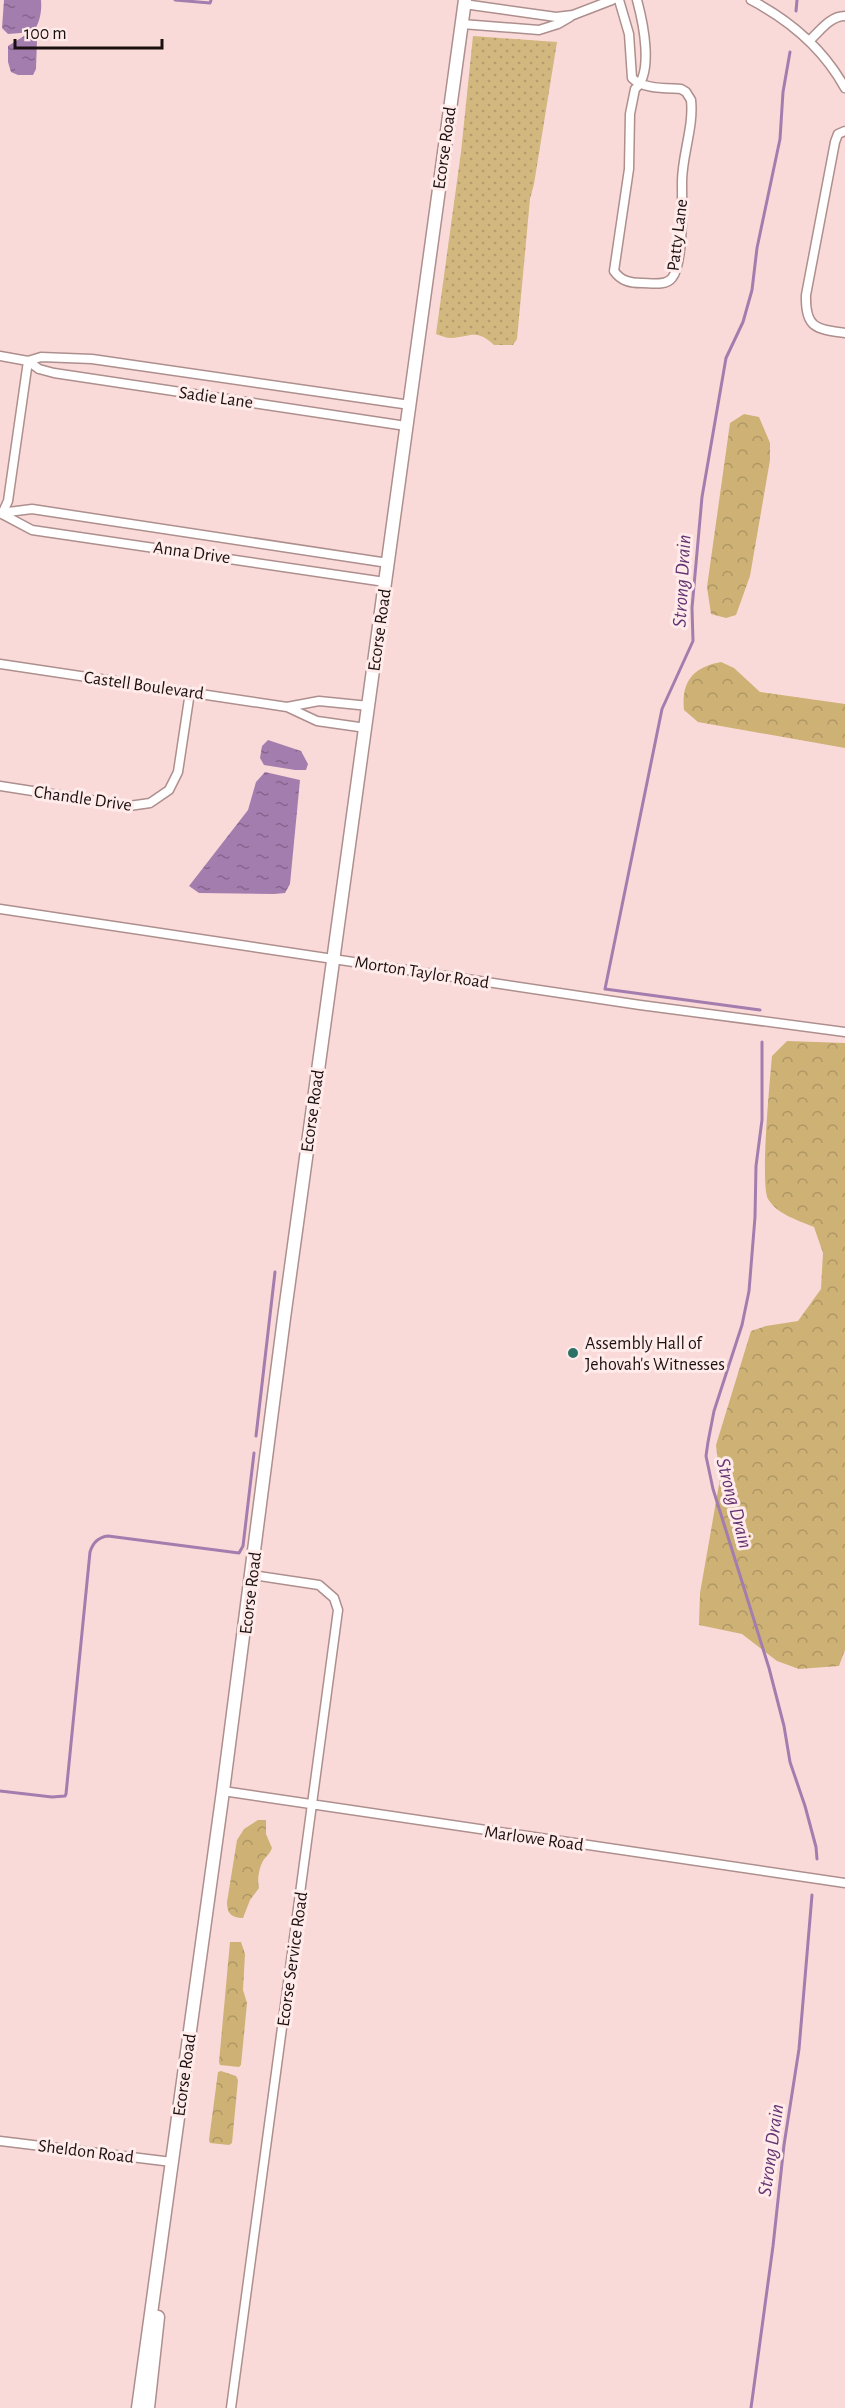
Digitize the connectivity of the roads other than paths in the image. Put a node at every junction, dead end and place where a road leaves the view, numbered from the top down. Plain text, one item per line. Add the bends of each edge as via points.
1 (612, 0) edge
2 (619, 0) edge
3 (637, 0) edge
4 (751, 0) edge
5 (465, 2) edge
6 (573, 15) junction
7 (845, 16) edge
8 (462, 24) junction
9 (810, 40) junction
10 (641, 84) junction
11 (845, 88) edge
12 (845, 130) edge
13 (845, 333) edge
14 (0, 356) edge
15 (28, 361) junction
16 (410, 405) junction
17 (406, 426) junction
18 (1, 513) edge
19 (388, 563) junction
20 (386, 582) junction
21 (0, 664) edge
22 (190, 692) junction
23 (369, 706) junction
24 (287, 707) junction
25 (366, 728) junction
26 (0, 786) edge
27 (0, 909) edge
28 (333, 958) junction
29 (845, 1032) edge
30 (252, 1575) junction
31 (223, 1791) junction
32 (313, 1806) junction
33 (845, 1882) edge
34 (0, 2141) edge
35 (172, 2162) junction
36 (164, 2223) junction
37 (138, 2408) edge
38 (148, 2408) edge
39 (231, 2408) edge

1 - 6 street
2 - 10 street via 631,43 632,78
3 - 10 street, Patty Lane via 646,45 645,77
4 - 9 street
5 - 6 street via 540,16
5 - 8 main road, Ecorse Road
6 - 8 street via 539,30
7 - 9 street via 830,21
8 - 16 main road, Ecorse Road
9 - 11 street
10 - 10 street, Patty Lane via 635,89 630,114 630,169 614,271 619,278 633,283 666,283 676,270 691,100 681,89
12 - 13 street via 835,142 805,308 813,326
14 - 15 street, Sadie Lane
15 - 16 street, Sadie Lane via 41,357 92,359
15 - 17 street, Sadie Lane via 54,373
15 - 18 street via 8,501
16 - 17 main road, Ecorse Road
17 - 19 main road, Ecorse Road
18 - 19 street, Anna Drive via 32,509
18 - 20 street, Anna Drive via 32,530
19 - 20 main road, Ecorse Road
20 - 23 main road, Ecorse Road
21 - 22 street, Castell Boulevard
22 - 24 street, Castell Boulevard
22 - 26 street, Chandle Drive via 178,772 169,790 150,803 123,806
23 - 24 street, Castell Boulevard via 319,701
23 - 25 main road, Ecorse Road
24 - 25 street, Castell Boulevard via 317,721
25 - 28 main road, Ecorse Road
27 - 28 street, Morton Taylor Road
28 - 29 street, Morton Taylor Road
28 - 30 main road, Ecorse Road
30 - 31 main road, Ecorse Road
30 - 32 street, Ecorse Service Road via 319,1586 330,1592 337,1605
31 - 32 street, Marlowe Road
31 - 35 main road, Ecorse Road
32 - 33 street, Marlowe Road
32 - 39 street, Ecorse Service Road
34 - 35 street, Sheldon Road
35 - 36 main road, Ecorse Road
36 - 37 main road, Ecorse Road
36 - 38 main road, Ecorse Road

